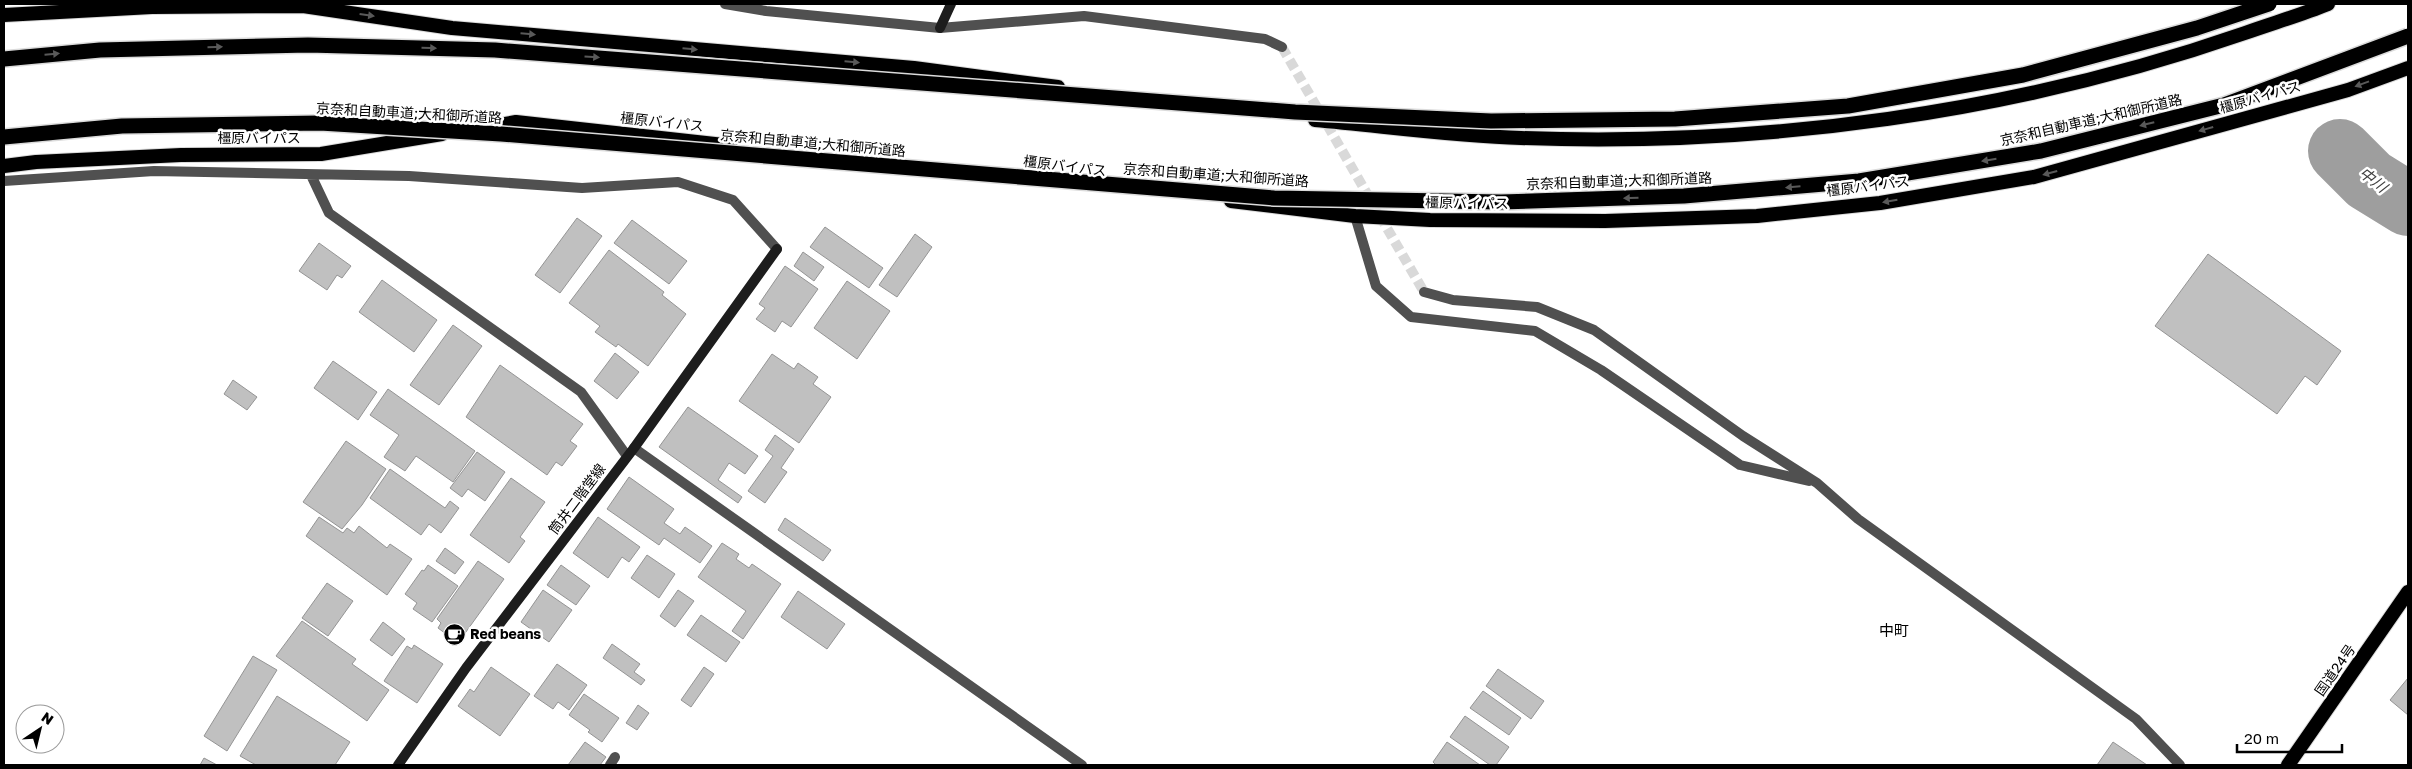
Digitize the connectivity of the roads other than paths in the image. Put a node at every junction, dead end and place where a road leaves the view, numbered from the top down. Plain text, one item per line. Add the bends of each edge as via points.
1 (725, 4) edge
2 (951, 4) edge
3 (2269, 4) edge
4 (2328, 4) edge
5 (4, 15) edge
6 (940, 28) junction
7 (2408, 36) edge
8 (1282, 47) tunnel mouth
9 (4, 58) edge
10 (2408, 68) edge
11 (4, 137) edge
12 (4, 166) edge
13 (311, 175) junction
14 (4, 181) edge
15 (1355, 216) junction
16 (776, 248) joint
17 (1424, 292) tunnel mouth
18 (634, 448) junction
19 (627, 456) junction
20 (1817, 483) junction
21 (2408, 592) edge
22 (398, 765) edge
23 (1082, 765) edge
24 (2180, 765) edge
25 (2288, 765) edge

1 - 6 street
2 - 6 main road
9 -> 3 highway, bridge via 100,50 308,45 495,50 1296,112 1491,121 1675,119 1848,106 2022,75 2197,28
5 -> 4 highway via 152,7 303,6 452,28 914,68 1267,115 1520,138 1677,139 1811,128 1949,109 2174,57
6 - 8 street via 1084,16 1265,39
7 -> 11 highway, 京奈和自動車道;大和御所道路, bridge via 2224,105 2041,151 1858,181 1684,196 1501,202 1274,198 511,134 320,123 122,126
10 -> 15 highway, 橿原バイパス via 2348,90 2034,177 1880,203 1757,216 1605,221
12 - 15 highway, 橿原バイパス via 181,155 321,154 516,122
13 - 14 street via 154,171
13 - 16 street via 409,176 582,188 678,182 733,200
13 - 19 street via 330,213 582,392
15 - 20 street via 1376,286 1412,317 1535,331 1601,370 1740,465
16 - 18 main road, 筒井二階堂線
17 - 20 street via 1453,300 1538,307 1594,330 1743,436
18 - 19 main road, 筒井二階堂線
18 - 23 street
19 - 22 main road, 筒井二階堂線 via 466,668
20 - 24 street via 1858,519 2136,719
21 - 25 highway, 国道24号

